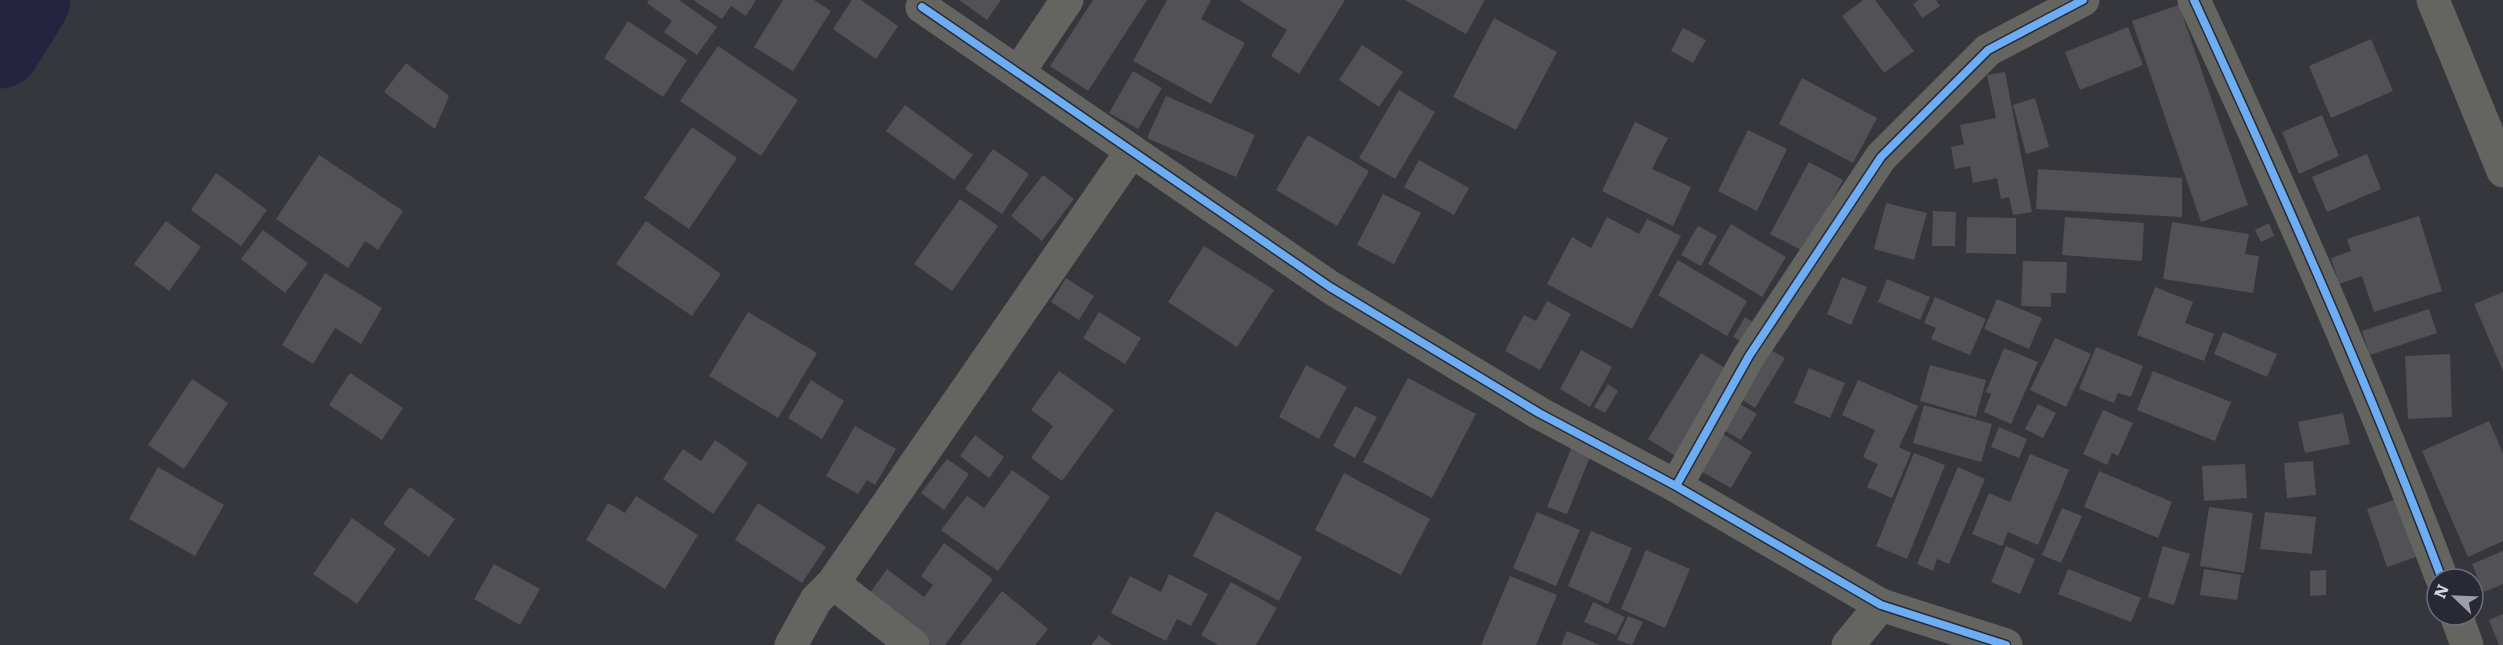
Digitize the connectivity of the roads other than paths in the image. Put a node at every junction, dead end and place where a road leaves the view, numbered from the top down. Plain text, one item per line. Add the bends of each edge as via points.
1 (1067, 0) edge
2 (2083, 0) edge
3 (2194, 0) edge
4 (2433, 0) edge
5 (922, 7) dead end
6 (1018, 73) junction
7 (1131, 152) junction
8 (2503, 171) edge
9 (1676, 486) junction
10 (2437, 567) edge
11 (832, 583) junction
12 (1881, 605) junction
13 (2460, 627) edge
14 (791, 645) edge
15 (913, 645) edge
16 (1848, 645) edge
17 (2006, 645) edge
18 (2467, 645) edge

1 - 6 street
2 - 9 street via 1988,50 1881,157 1749,356
3 - 10 street via 2396,457
4 - 8 street
5 - 6 street
6 - 7 street
7 - 9 street via 1330,287 1539,413
7 - 11 street
9 - 12 street
11 - 14 street via 816,600
11 - 15 street
12 - 16 street
12 - 17 street
13 - 18 street

